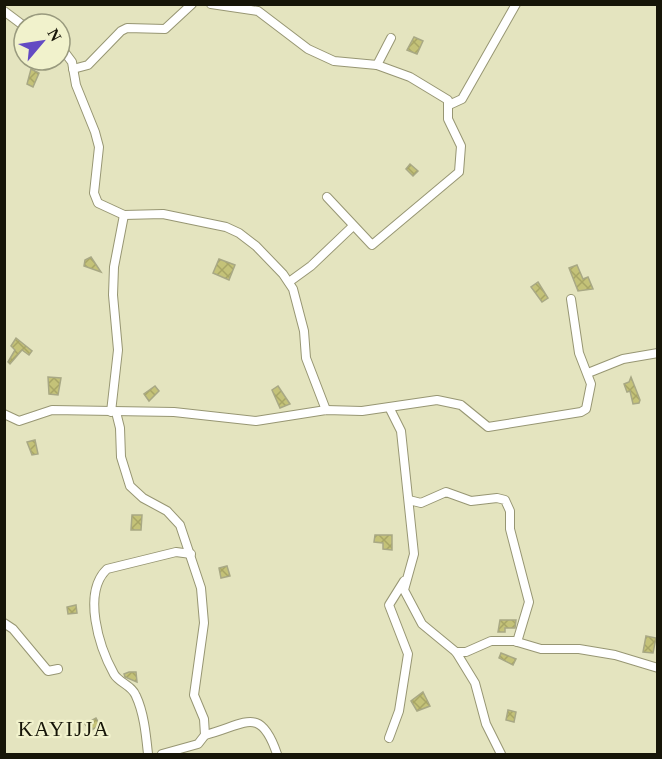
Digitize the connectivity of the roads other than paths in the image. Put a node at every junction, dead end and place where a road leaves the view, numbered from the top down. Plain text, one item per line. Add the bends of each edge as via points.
1 (192, 4) edge
2 (211, 4) edge
3 (516, 4) edge
4 (391, 38) dead end
5 (377, 65) junction
6 (73, 69) joint
7 (449, 105) junction
8 (327, 197) dead end
9 (124, 215) junction
10 (352, 227) junction
11 (289, 282) junction
12 (571, 299) dead end
13 (657, 353) edge
14 (588, 373) junction
15 (390, 409) junction
16 (326, 410) junction
17 (113, 412) junction
18 (4, 414) edge
19 (409, 500) junction
20 (191, 554) junction
21 (405, 580) junction
22 (4, 624) edge
23 (517, 642) junction
24 (456, 652) junction
25 (657, 668) edge
26 (58, 669) dead end
27 (205, 735) junction
28 (389, 738) dead end
29 (148, 754) edge
30 (162, 754) edge
31 (277, 754) edge
32 (501, 754) edge

1 - 6 street via 165,29 121,31 88,65
2 - 5 street via 258,11 308,49 334,61
3 - 7 street via 462,99
4 - 5 street
5 - 7 street via 433,89
6 - 9 street via 99,147 95,198 106,209
7 - 10 street via 448,119 461,146 459,172 376,244 368,243
8 - 10 street
9 - 11 street via 163,214 226,227 256,246
9 - 17 street via 114,267 118,350
10 - 11 street
11 - 16 street via 301,315 306,358
12 - 14 street via 579,353
13 - 14 street via 622,359
14 - 15 street via 589,400 581,412 488,427 461,405 437,400
15 - 16 street
15 - 19 street via 401,431
16 - 17 street via 244,421 174,412
17 - 18 street via 52,410 19,421
17 - 20 street via 120,428 121,457 130,486 173,516
19 - 21 street via 414,554
19 - 23 street via 421,503 446,492 471,501 505,500 529,602
20 - 27 street via 201,588 204,623 194,694 204,719
20 - 29 street via 176,552 107,568 94,598 106,657 115,676 137,697
21 - 24 street via 407,596 422,624
21 - 28 street via 389,605 408,654 399,711
22 - 26 street via 13,629 48,672
23 - 24 street via 491,641
23 - 25 street via 541,649 615,654
24 - 32 street via 479,692 486,724
27 - 30 street via 198,744
27 - 31 street via 246,721 256,722 268,731

